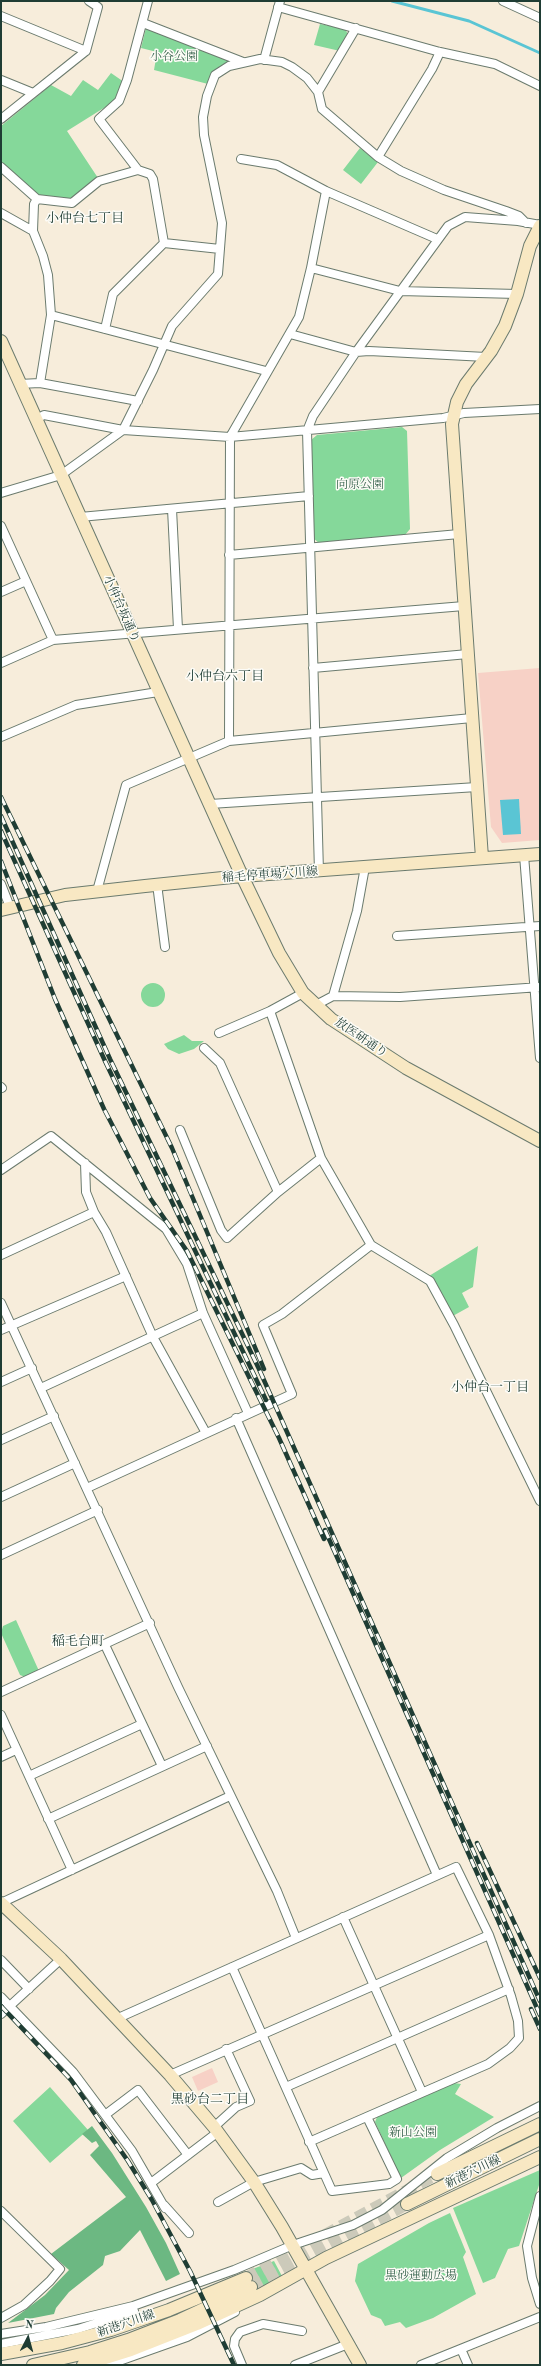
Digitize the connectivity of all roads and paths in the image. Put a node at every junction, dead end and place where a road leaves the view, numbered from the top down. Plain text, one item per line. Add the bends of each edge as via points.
1 (89, 1) edge
2 (148, 1) edge
3 (504, 1) edge
4 (279, 4) edge
5 (1, 16) edge
6 (540, 18) edge
7 (143, 23) junction
8 (356, 28) junction
9 (86, 51) junction
10 (440, 52) junction
11 (264, 60) junction
12 (243, 62) junction
13 (1, 80) edge
14 (540, 86) edge
15 (318, 92) junction
16 (33, 93) junction
17 (1, 119) edge
18 (378, 157) junction
19 (242, 159) dead end
20 (1, 167) edge
21 (138, 170) junction
22 (326, 191) junction
23 (37, 199) junction
24 (1, 213) edge
25 (526, 223) junction
26 (540, 226) edge
27 (33, 232) junction
28 (437, 239) junction
29 (164, 243) junction
30 (220, 249) junction
31 (311, 268) junction
32 (400, 291) junction
33 (517, 294) junction
34 (51, 315) junction
35 (105, 329) junction
36 (290, 334) junction
37 (1, 342) edge
38 (164, 344) junction
39 (356, 352) junction
40 (486, 357) junction
41 (266, 371) junction
42 (40, 382) junction
43 (19, 384) junction
44 (138, 401) junction
45 (540, 409) edge
46 (454, 414) junction
47 (36, 419) junction
48 (123, 430) junction
49 (307, 431) junction
50 (230, 437) junction
51 (61, 475) junction
52 (1, 493) edge
53 (309, 496) junction
54 (230, 503) junction
55 (172, 509) junction
56 (80, 517) junction
57 (1, 526) edge
58 (459, 534) junction
59 (310, 548) junction
60 (229, 555) junction
61 (26, 581) junction
62 (1, 592) edge
63 (464, 606) junction
64 (312, 618) junction
65 (229, 625) junction
66 (178, 629) junction
67 (132, 633) junction
68 (53, 640) junction
69 (468, 654) junction
70 (1, 663) edge
71 (313, 668) junction
72 (158, 692) junction
73 (472, 718) junction
74 (315, 732) junction
75 (1, 737) edge
76 (229, 741) junction
77 (190, 759) junction
78 (477, 787) junction
79 (316, 796) junction
80 (210, 804) junction
81 (540, 854) edge
82 (524, 855) junction
83 (482, 858) junction
84 (365, 867) junction
85 (318, 872) junction
86 (242, 876) junction
87 (1, 884) edge
88 (157, 884) junction
89 (97, 891) junction
90 (6, 908) edge
91 (540, 926) edge
92 (528, 927) junction
93 (397, 936) dead end
94 (165, 947) dead end
95 (537, 987) edge
96 (303, 993) junction
97 (333, 996) junction
98 (316, 1005) junction
99 (270, 1012) junction
100 (219, 1034) dead end
101 (204, 1048) dead end
102 (540, 1058) edge
103 (180, 1130) dead end
104 (540, 1141) edge
105 (321, 1158) junction
106 (85, 1163) junction
107 (1, 1170) edge
108 (278, 1192) junction
109 (94, 1212) junction
110 (371, 1245) junction
111 (1, 1255) edge
112 (126, 1276) junction
113 (1, 1303) edge
114 (203, 1313) junction
115 (12, 1325) junction
116 (1, 1330) edge
117 (152, 1337) junction
118 (32, 1368) junction
119 (1, 1382) edge
120 (41, 1388) junction
121 (248, 1413) junction
122 (54, 1416) junction
123 (236, 1418) junction
124 (206, 1433) junction
125 (1, 1440) edge
126 (75, 1463) junction
127 (87, 1488) junction
128 (1, 1497) edge
129 (540, 1501) edge
130 (98, 1510) junction
131 (1, 1554) edge
132 (150, 1623) junction
133 (105, 1645) junction
134 (1, 1692) edge
135 (1, 1715) edge
136 (142, 1724) junction
137 (207, 1746) junction
138 (16, 1750) junction
139 (1, 1757) edge
140 (162, 1766) junction
141 (29, 1776) junction
142 (230, 1796) junction
143 (48, 1819) junction
144 (72, 1870) junction
145 (437, 1875) junction
146 (1, 1903) edge
147 (343, 1917) junction
148 (489, 1935) junction
149 (296, 1938) junction
150 (61, 1959) junction
151 (1, 1960) edge
152 (232, 1967) junction
153 (374, 1984) junction
154 (29, 1989) junction
155 (509, 1989) junction
156 (1, 1997) edge
157 (11, 2006) junction
158 (1, 2014) edge
159 (116, 2020) junction
160 (262, 2034) junction
161 (398, 2038) junction
162 (226, 2049) junction
163 (170, 2075) junction
164 (286, 2087) junction
165 (422, 2092) junction
166 (540, 2106) edge
167 (106, 2114) junction
168 (367, 2117) junction
169 (540, 2124) edge
170 (216, 2129) junction
171 (540, 2139) edge
172 (309, 2142) junction
173 (188, 2155) junction
174 (540, 2157) edge
175 (324, 2173) junction
176 (437, 2174) tunnel mouth
177 (254, 2182) junction
178 (151, 2183) junction
179 (540, 2196) edge
180 (218, 2202) dead end
181 (407, 2204) tunnel mouth
182 (1, 2211) edge
183 (189, 2232) dead end
184 (293, 2244) junction
185 (306, 2269) junction
186 (252, 2287) junction
187 (179, 2289) junction
188 (540, 2304) edge
189 (540, 2317) edge
190 (1, 2318) edge
191 (302, 2331) dead end
192 (1, 2334) edge
193 (1, 2344) edge
194 (348, 2344) junction
195 (461, 2349) junction
196 (1, 2354) edge
197 (300, 2364) edge
198 (33, 2365) edge
199 (83, 2365) edge
200 (108, 2365) edge
201 (242, 2365) edge
202 (360, 2365) edge
203 (421, 2365) edge
204 (468, 2365) edge

1 - 9 street via 98,7
2 - 7 street
3 - 6 street
4 - 8 street
4 - 11 street
5 - 9 street
7 - 12 street
7 - 21 street via 119,101 99,120
8 - 10 street
8 - 15 street
9 - 16 street
10 - 14 street via 495,64
10 - 18 street
11 - 12 street
11 - 15 street via 282,62 292,67 307,78
12 - 30 street via 229,66 215,75 203,117 204,135 222,223
13 - 16 street
15 - 18 street via 322,109
16 - 17 street
18 - 25 street via 401,172 519,216
19 - 22 street via 277,165
20 - 23 street
21 - 23 street via 99,181 72,203
21 - 29 street via 150,174 153,179
22 - 28 street
22 - 31 street
23 - 27 street via 32,218
24 - 27 street
25 - 26 street
25 - 28 street via 465,217 448,226
26 - 33 street via 530,246
27 - 34 street via 48,275
28 - 32 street
29 - 30 street
29 - 35 street via 113,294
30 - 38 street via 218,274 172,326
31 - 32 street
31 - 36 street via 302,307
32 - 33 street
32 - 39 street
33 - 40 street via 505,326
34 - 35 street
34 - 42 street
35 - 38 street
36 - 39 street
36 - 41 street
37 - 43 street, 小仲台坂通り
38 - 41 street
38 - 44 street
39 - 40 street
39 - 49 street via 313,416
40 - 46 street via 466,384
41 - 50 street
42 - 43 street
42 - 44 street
43 - 47 street, 小仲台坂通り
44 - 48 street
45 - 46 street
46 - 49 street via 443,418
46 - 58 street via 452,442
47 - 48 street via 44,415
47 - 51 street, 小仲台坂通り
48 - 50 street
48 - 51 street
49 - 50 street
49 - 53 street
50 - 54 street
51 - 52 street
51 - 56 street, 小仲台坂通り
53 - 54 street
53 - 59 street
54 - 55 street
54 - 60 street
55 - 56 street
55 - 66 street
56 - 67 street, 小仲台坂通り
57 - 61 street
58 - 59 street
58 - 63 street
59 - 60 street
59 - 64 street
60 - 65 street
61 - 62 street
61 - 68 street
63 - 64 street
63 - 69 street
64 - 65 street
64 - 71 street
65 - 66 street
65 - 76 street
66 - 67 street
67 - 68 street
67 - 72 street, 小仲台坂通り
68 - 70 street
69 - 71 street
69 - 73 street
71 - 74 street
72 - 75 street via 76,705
72 - 77 street, 小仲台坂通り
73 - 74 street
73 - 78 street
74 - 76 street
74 - 79 street
76 - 77 street
77 - 80 street, 小仲台坂通り
77 - 89 street via 126,785
78 - 79 street
78 - 83 street
79 - 80 street
79 - 85 street
80 - 86 street, 小仲台坂通り
81 - 82 street, 稲毛停車場穴川線
82 - 83 street, 稲毛停車場穴川線
82 - 92 street
83 - 84 street, 稲毛停車場穴川線
84 - 85 street, 稲毛停車場穴川線
84 - 97 street via 357,911
85 - 86 street, 稲毛停車場穴川線
86 - 88 street, 稲毛停車場穴川線
86 - 96 street, 放医研通り via 279,954
87 - 90 street
88 - 89 street, 稲毛停車場穴川線
88 - 94 street
89 - 90 street, 稲毛停車場穴川線
91 - 92 street
92 - 93 street
92 - 95 street
95 - 97 street via 400,997
95 - 102 street
96 - 98 street, 放医研通り
96 - 99 street
97 - 98 street
98 - 104 street, 放医研通り via 331,1019 406,1068
99 - 100 street
99 - 105 street
101 - 108 street via 220,1063
103 - 108 street via 221,1230 227,1238
105 - 108 street
105 - 110 street
106 - 107 street via 51,1136
106 - 109 street via 86,1192
106 - 114 street via 166,1229 187,1264
109 - 111 street
109 - 112 street
110 - 121 street via 282,1314 263,1325 292,1394
110 - 129 street via 430,1281
112 - 115 street
112 - 117 street
113 - 115 street
114 - 117 street
114 - 121 street
115 - 116 street
115 - 118 street
117 - 120 street
117 - 124 street
118 - 119 street
118 - 120 street
120 - 122 street
121 - 123 street
122 - 125 street
122 - 126 street
123 - 124 street
123 - 145 street
124 - 127 street
126 - 127 street
126 - 128 street
127 - 130 street
130 - 131 street
130 - 132 street
132 - 133 street
132 - 137 street
133 - 134 street
133 - 136 street
135 - 138 street
136 - 140 street
136 - 141 street
137 - 140 street
137 - 142 street
138 - 139 street
138 - 141 street
140 - 143 street
141 - 143 street
142 - 144 street
142 - 149 street via 277,1891
143 - 144 street
144 - 146 street
145 - 147 street
145 - 148 street via 456,1867
146 - 150 street
147 - 149 street
147 - 153 street
148 - 153 street
148 - 155 street
149 - 152 street
150 - 154 street
150 - 159 street
151 - 154 street
152 - 159 street
152 - 160 street
153 - 160 street
153 - 161 street
154 - 157 street
155 - 161 street
155 - 165 street via 518,2021 519,2038 488,2064
156 - 157 street
157 - 158 street
157 - 167 street via 73,2072
159 - 163 street
160 - 162 street
160 - 164 street
161 - 164 street
161 - 165 street
162 - 163 street
162 - 170 street via 250,2101 236,2107
163 - 170 street
164 - 172 street
165 - 168 street
166 - 184 street via 447,2158 396,2200 370,2217
167 - 173 street via 138,2090
167 - 178 street
168 - 172 street
168 - 175 street via 397,2179 389,2184 332,2191
169 - 176 street, 新港穴川線
170 - 173 street
170 - 177 street
171 - 181 street, 新港穴川線
172 - 175 street
173 - 178 street
174 - 185 street
175 - 177 street via 312,2175 301,2168
177 - 180 street
177 - 184 street
178 - 183 street via 164,2207
179 - 188 street via 527,2246 532,2278
182 - 190 street via 60,2269 24,2305
184 - 185 street
184 - 187 street via 234,2270
185 - 186 street
185 - 194 street
186 - 196 street, 新港穴川線 via 62,2344
186 - 198 street, 新港穴川線 via 180,2320 128,2340
186 - 199 street via 170,2336
186 - 200 street via 253,2302 202,2330
187 - 192 street via 93,2317
187 - 193 street via 166,2297 116,2317 57,2334
189 - 195 street
191 - 201 street via 263,2324 240,2332 234,2346
194 - 197 street
194 - 202 street
195 - 203 street
195 - 204 street

